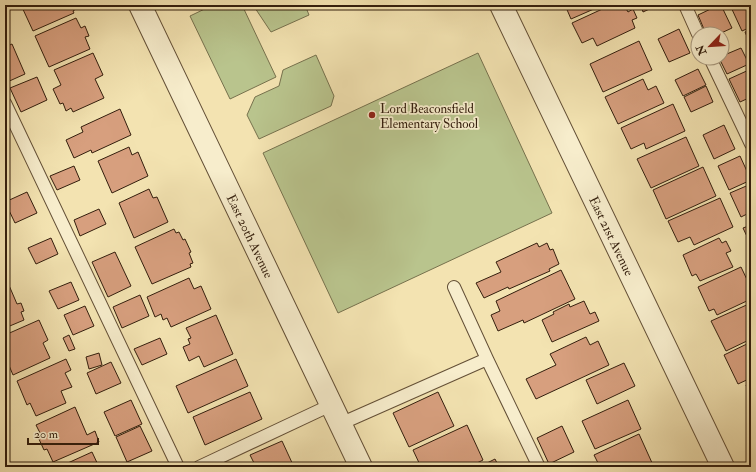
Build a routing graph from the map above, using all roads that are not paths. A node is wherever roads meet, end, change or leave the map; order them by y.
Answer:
1 (140, 5) edge
2 (501, 5) edge
3 (685, 5) edge
4 (694, 26) edge
5 (714, 66) edge
6 (5, 103) edge
7 (751, 144) edge
8 (454, 287) dead end
9 (487, 360) junction
10 (331, 405) junction
11 (340, 424) junction
12 (178, 467) edge
13 (199, 467) edge
14 (361, 467) edge
15 (539, 467) edge
16 (723, 467) edge

1 - 10 street, East 20th Avenue
2 - 16 street, East 21st Avenue
3 - 4 lane
5 - 7 lane
6 - 12 lane
8 - 9 lane
9 - 11 lane
9 - 15 lane
10 - 11 street, East 20th Avenue
10 - 13 lane
11 - 14 street, East 20th Avenue

